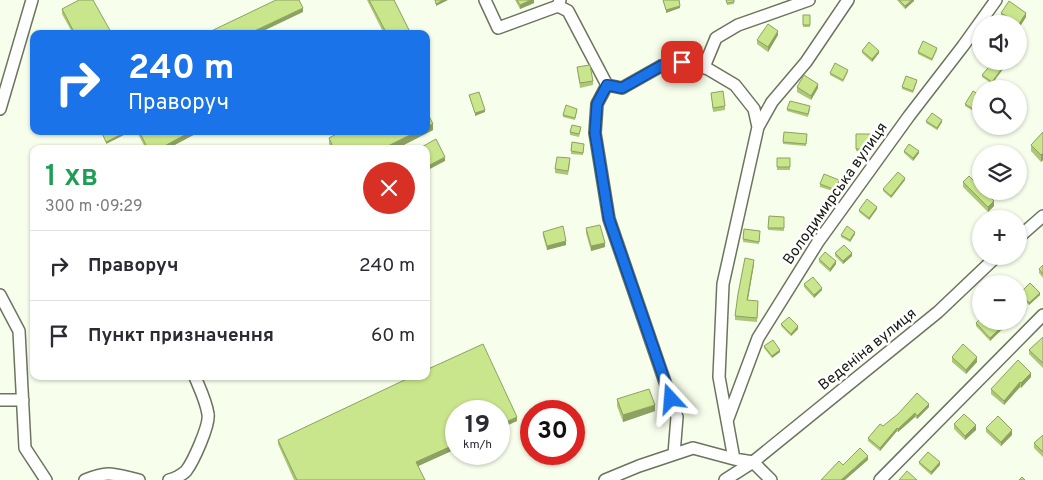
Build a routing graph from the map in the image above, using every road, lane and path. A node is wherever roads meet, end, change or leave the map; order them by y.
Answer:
1 (32, 0) edge
2 (485, 0) edge
3 (809, 0) edge
4 (848, 0) edge
5 (996, 0) edge
6 (559, 3) edge
7 (704, 68) junction
8 (607, 85) junction
9 (0, 110) edge
10 (758, 127) junction
11 (1043, 216) edge
12 (1027, 230) edge
13 (988, 265) edge
14 (0, 295) edge
15 (1043, 315) edge
16 (196, 380) edge
17 (0, 400) edge
18 (23, 400) junction
19 (727, 421) junction
20 (674, 454) junction
21 (734, 459) junction
22 (753, 462) junction
23 (46, 480) edge
24 (85, 480) edge
25 (138, 480) edge
26 (169, 480) edge
27 (605, 480) edge
28 (726, 480) edge
29 (771, 480) edge
30 (880, 480) edge

1 - 9 street
2 - 6 street
3 - 7 street
4 - 10 street
5 - 19 street, Володимирська вулиця
6 - 8 street
7 - 8 street
7 - 10 street
8 - 20 street
10 - 19 street
11 - 12 street
13 - 22 street, Веденіна вулиця
14 - 18 street
15 - 30 street
16 - 26 street
17 - 18 street
18 - 23 street
19 - 21 street
20 - 21 street
20 - 27 street
21 - 22 street
22 - 28 street, Веденіна вулиця
22 - 29 street
24 - 25 street

